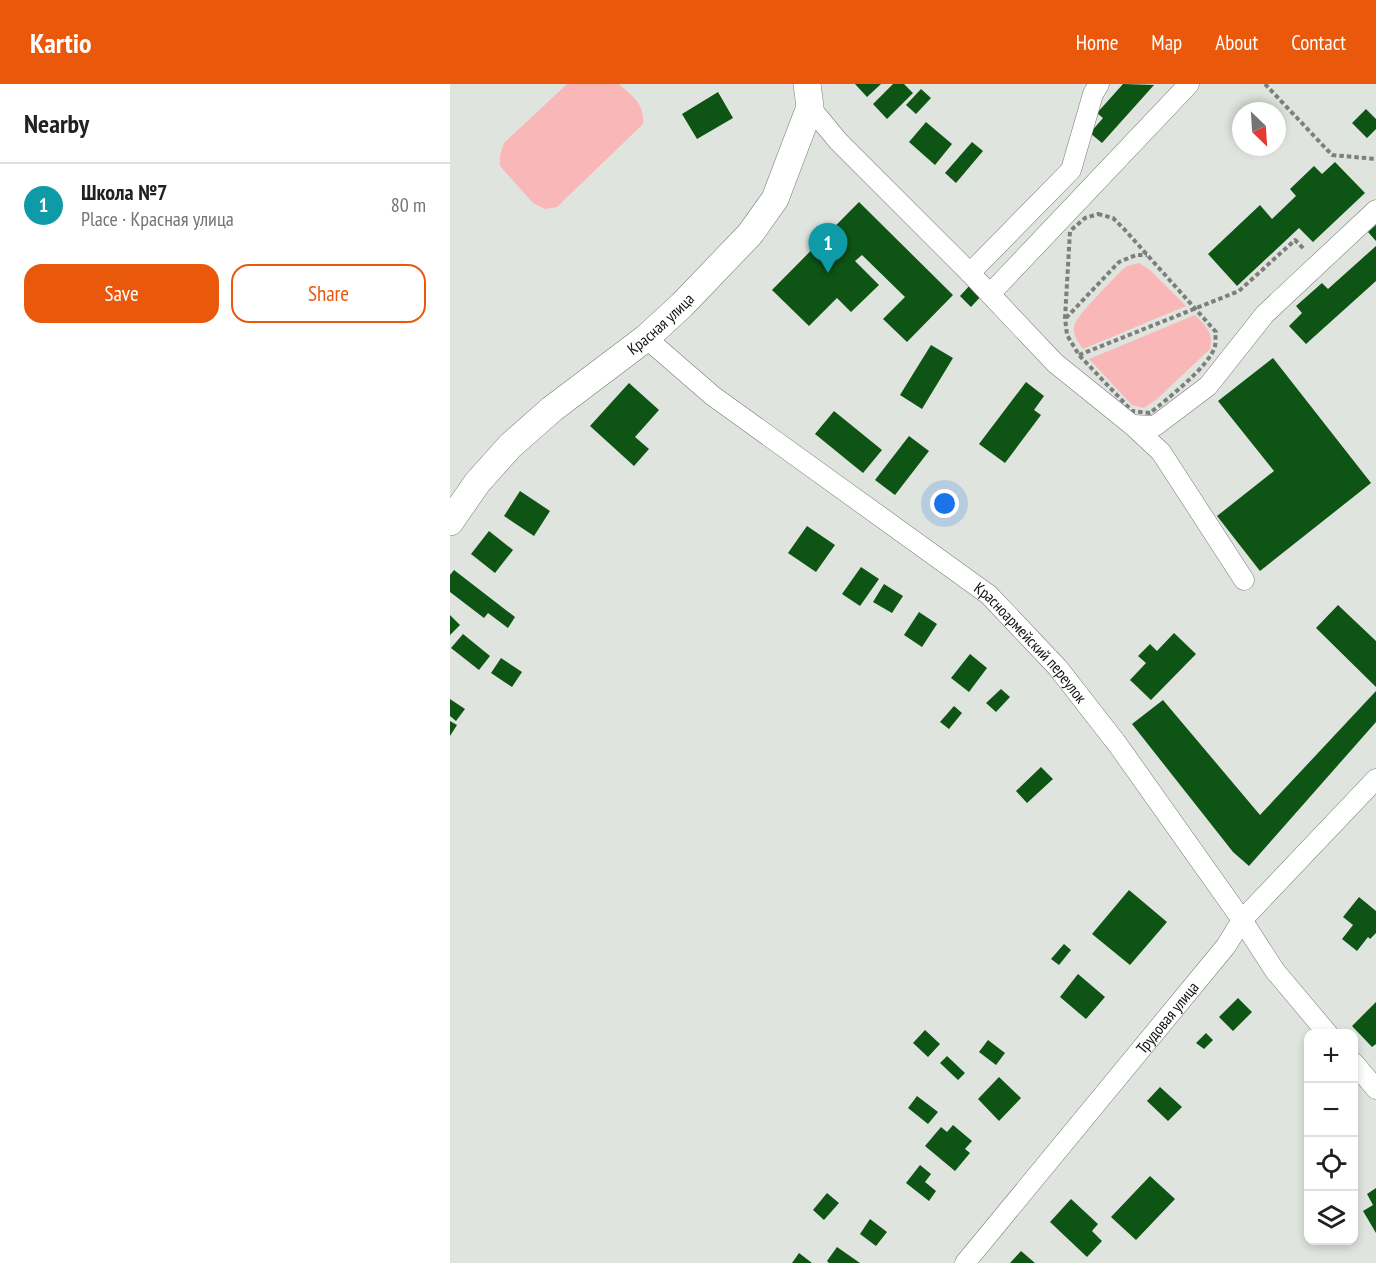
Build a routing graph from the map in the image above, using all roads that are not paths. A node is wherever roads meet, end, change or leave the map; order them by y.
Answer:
1 (1099, 84) edge
2 (1189, 84) edge
3 (809, 96) edge
4 (1376, 210) edge
5 (970, 273) junction
6 (990, 294) junction
7 (646, 338) junction
8 (1132, 425) junction
9 (450, 522) edge
10 (1244, 580) dead end
11 (1376, 779) edge
12 (1242, 920) junction
13 (1324, 1029) edge
14 (1358, 1069) edge
15 (1376, 1089) edge
16 (965, 1263) edge

1 - 5 street
2 - 6 street
3 - 5 street
3 - 7 main road, Красная улица
4 - 8 street
5 - 6 street
6 - 8 street
7 - 9 main road, Красная улица
7 - 12 street, Красноармейский переулок
8 - 10 street
11 - 12 street, Трудовая улица
12 - 13 street, Красноармейский переулок
12 - 16 street, Трудовая улица
14 - 15 street

